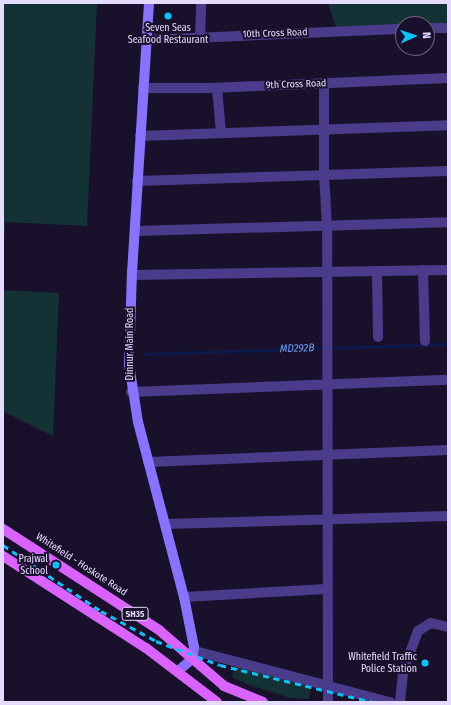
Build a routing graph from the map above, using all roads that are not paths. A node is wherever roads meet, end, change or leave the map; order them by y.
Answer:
1 (149, 3) edge
2 (202, 3) edge
3 (435, 28) edge
4 (448, 28) edge
5 (395, 29) edge
6 (200, 38) junction
7 (147, 40) junction
8 (448, 78) edge
9 (324, 84) junction
10 (143, 88) junction
11 (217, 88) junction
12 (448, 125) edge
13 (324, 129) junction
14 (221, 133) junction
15 (140, 136) junction
16 (448, 171) edge
17 (324, 175) junction
18 (138, 181) junction
19 (448, 222) edge
20 (327, 225) junction
21 (134, 231) junction
22 (423, 270) junction
23 (448, 270) edge
24 (377, 271) junction
25 (326, 272) junction
26 (132, 275) junction
27 (378, 337) dead end
28 (425, 341) dead end
29 (448, 380) edge
30 (326, 384) junction
31 (131, 392) junction
32 (448, 450) edge
33 (327, 454) junction
34 (148, 462) junction
35 (448, 516) edge
36 (327, 519) junction
37 (164, 524) junction
38 (3, 529) edge
39 (3, 556) edge
40 (327, 589) junction
41 (184, 597) junction
42 (448, 627) edge
43 (194, 655) junction
44 (178, 671) junction
45 (327, 687) junction
46 (217, 702) edge
47 (263, 702) edge
48 (328, 702) edge
49 (390, 702) edge
50 (400, 702) edge

1 - 7 street, Dinnur Main Road
2 - 6 street
3 - 4 street
5 - 6 street, 10th Cross Road
6 - 7 street, 10th Cross Road
7 - 10 street, Dinnur Main Road
8 - 9 street, 9th Cross Road
9 - 11 street, 9th Cross Road
9 - 13 street
10 - 11 street, 9th Cross Road
10 - 15 street, Dinnur Main Road
11 - 14 street
12 - 13 street
13 - 14 street
13 - 17 street
14 - 15 street
15 - 18 street, Dinnur Main Road
16 - 17 street
17 - 18 street
17 - 20 street
18 - 21 street, Dinnur Main Road
19 - 20 street
20 - 21 street
20 - 25 street
21 - 26 street, Dinnur Main Road
22 - 23 street
22 - 24 street
22 - 28 street
24 - 25 street
24 - 27 street
25 - 26 street
25 - 30 street
26 - 31 street, Dinnur Main Road
29 - 30 street
30 - 31 street
30 - 33 street
31 - 34 street, Dinnur Main Road
32 - 33 street
33 - 34 street
33 - 36 street
34 - 37 street, Dinnur Main Road
35 - 36 street
36 - 37 street
36 - 40 street
37 - 41 street, Dinnur Main Road
38 - 43 main road, Whitefield - Hoskote Road / SH35
39 - 44 main road, SH35
40 - 41 street
40 - 45 street
41 - 43 street, Dinnur Main Road
42 - 50 street
43 - 44 street
43 - 45 street
43 - 47 main road, Whitefield - Hoskote Road / SH35
44 - 46 main road, SH35
45 - 48 street
45 - 49 street

